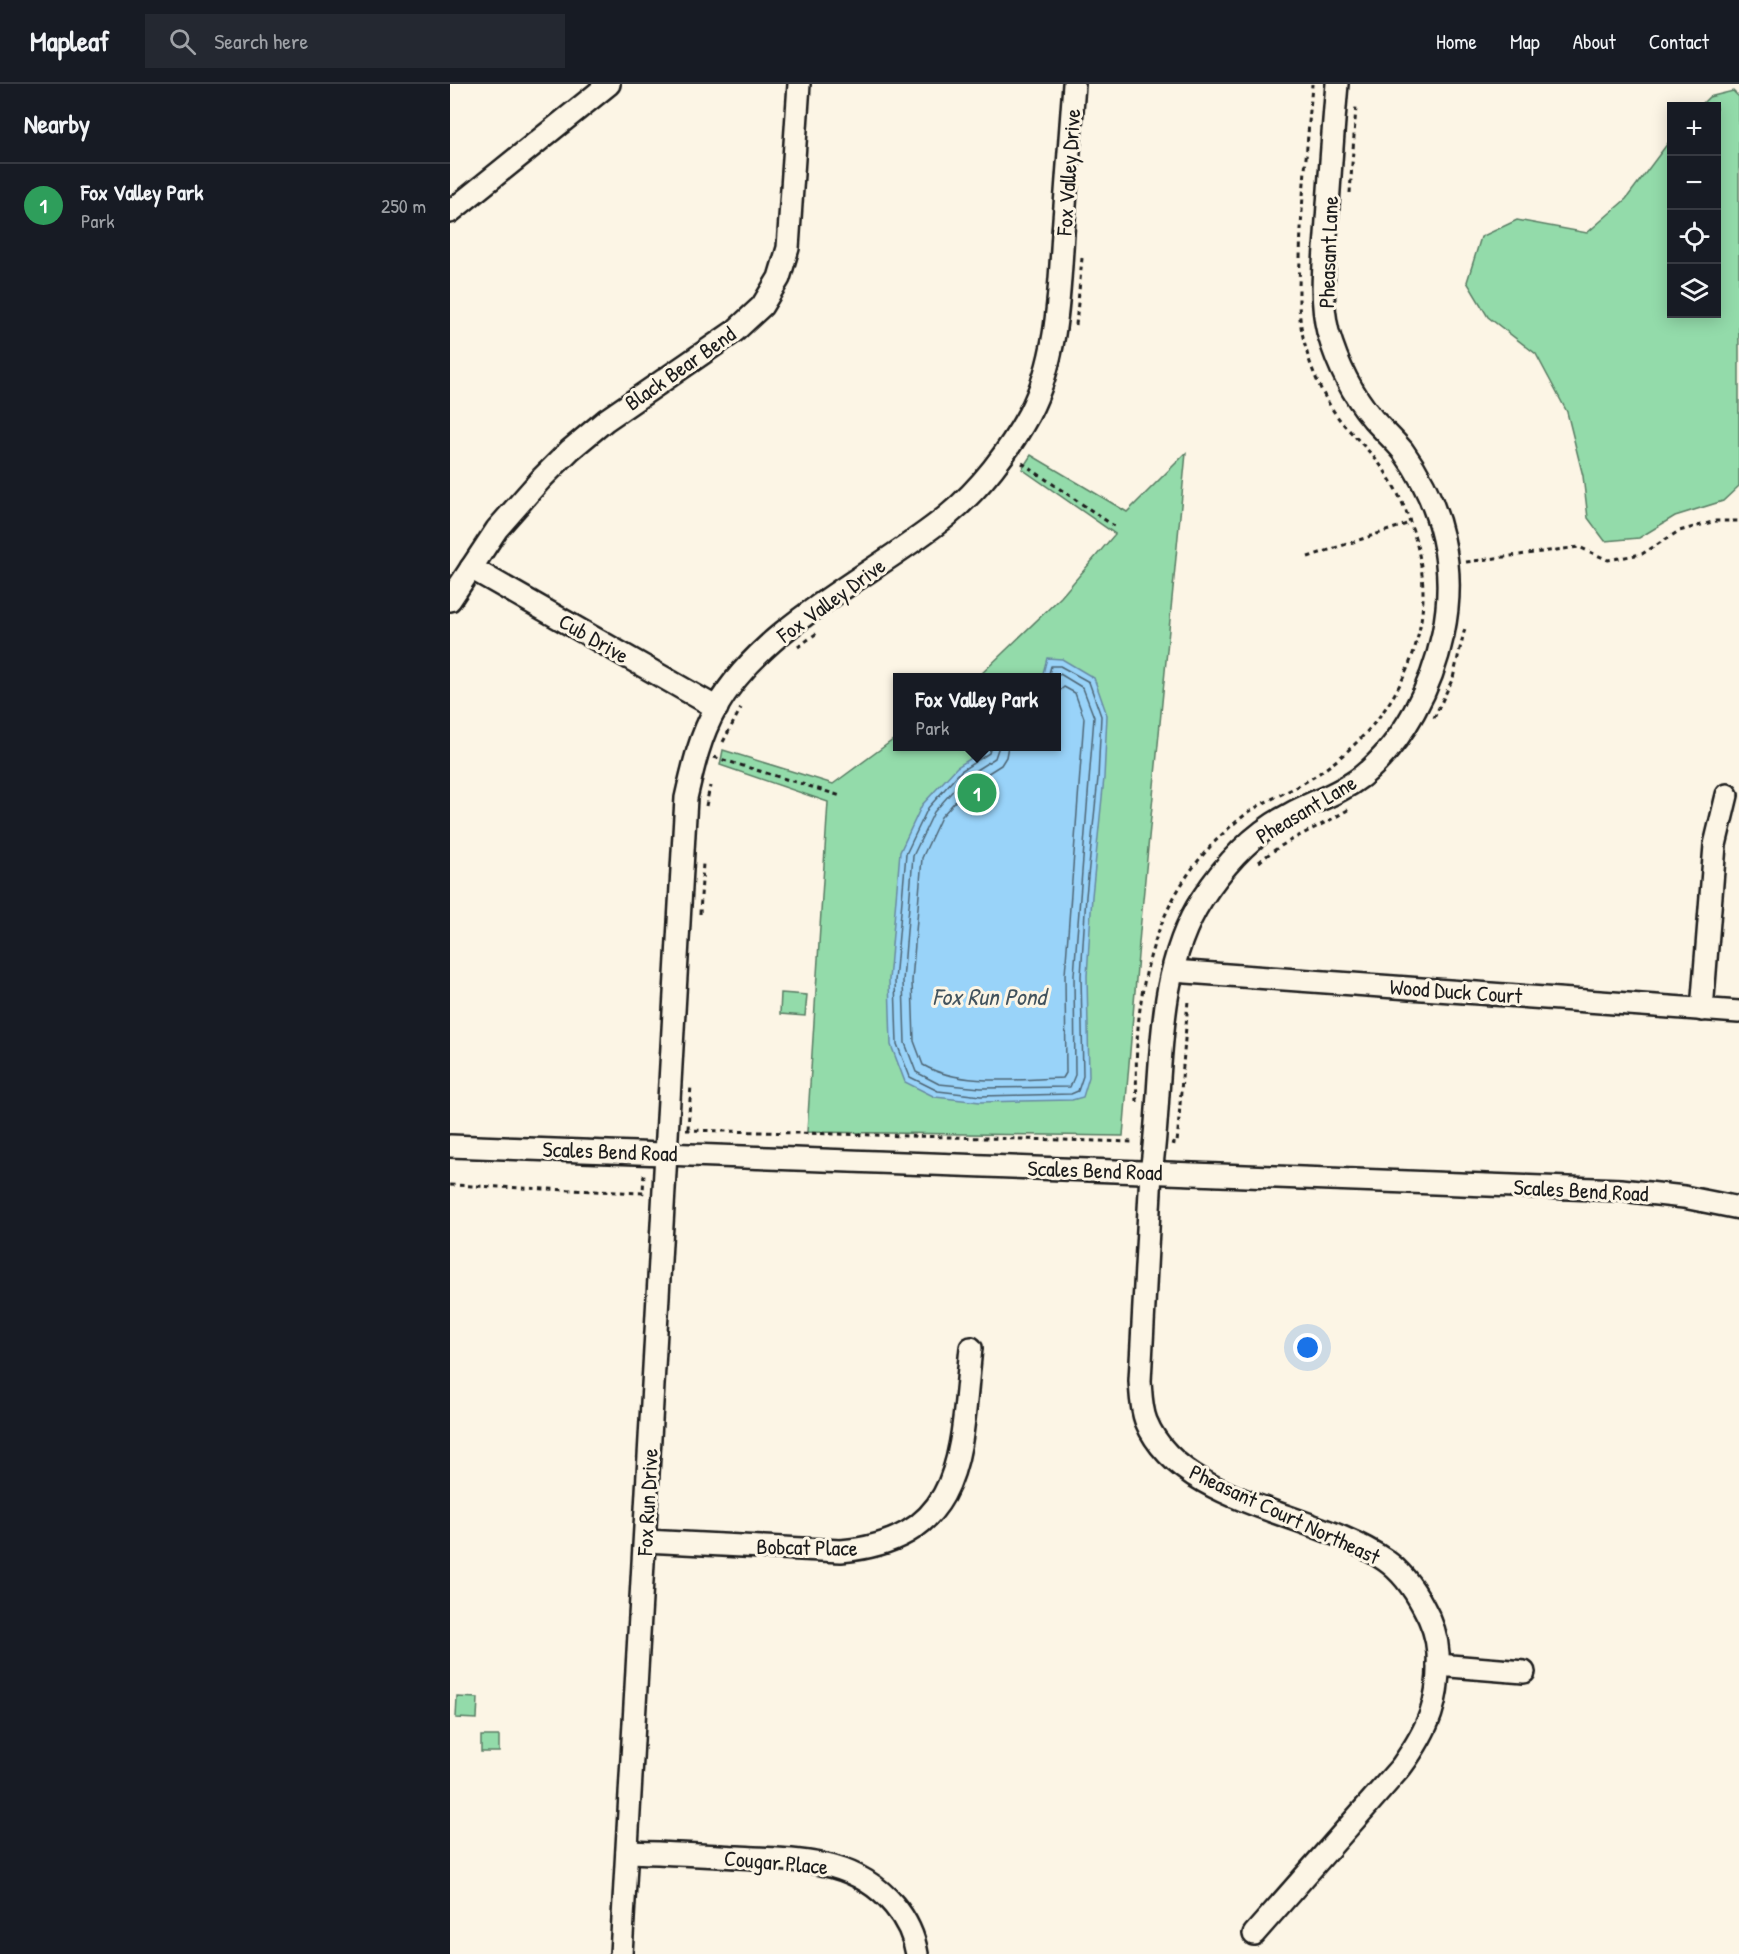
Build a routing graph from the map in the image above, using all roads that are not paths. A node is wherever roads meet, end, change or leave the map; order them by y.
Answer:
1 (609, 84) edge
2 (799, 84) edge
3 (1074, 84) edge
4 (1336, 84) edge
5 (450, 212) edge
6 (471, 568) junction
7 (450, 600) edge
8 (717, 708) junction
9 (1727, 795) dead end
10 (1183, 971) junction
11 (1702, 1010) junction
12 (1739, 1012) edge
13 (450, 1146) edge
14 (677, 1154) junction
15 (1151, 1172) junction
16 (1739, 1208) edge
17 (971, 1348) dead end
18 (645, 1542) junction
19 (1438, 1665) junction
20 (1524, 1672) dead end
21 (627, 1851) junction
22 (1254, 1934) dead end
23 (621, 1954) edge
24 (917, 1954) edge

1 - 5 street
2 - 6 street, Black Bear Bend
3 - 8 street, Fox Valley Drive
4 - 10 street, Pheasant Lane
6 - 7 street, Black Bear Bend
6 - 8 street, Cub Drive
8 - 14 street, Fox Valley Drive
9 - 11 street
10 - 11 street, Wood Duck Court
10 - 15 street, Pheasant Lane
11 - 12 street, Wood Duck Court
13 - 14 street, Scales Bend Road
14 - 15 street, Scales Bend Road
14 - 18 street, Fox Run Drive
15 - 16 street, Scales Bend Road
15 - 19 street, Pheasant Court Northeast
17 - 18 street, Bobcat Place
18 - 21 street, Fox Run Drive
19 - 20 street
19 - 22 street, Pheasant Court Northeast
21 - 23 street, Fox Run Drive
21 - 24 street, Cougar Place

